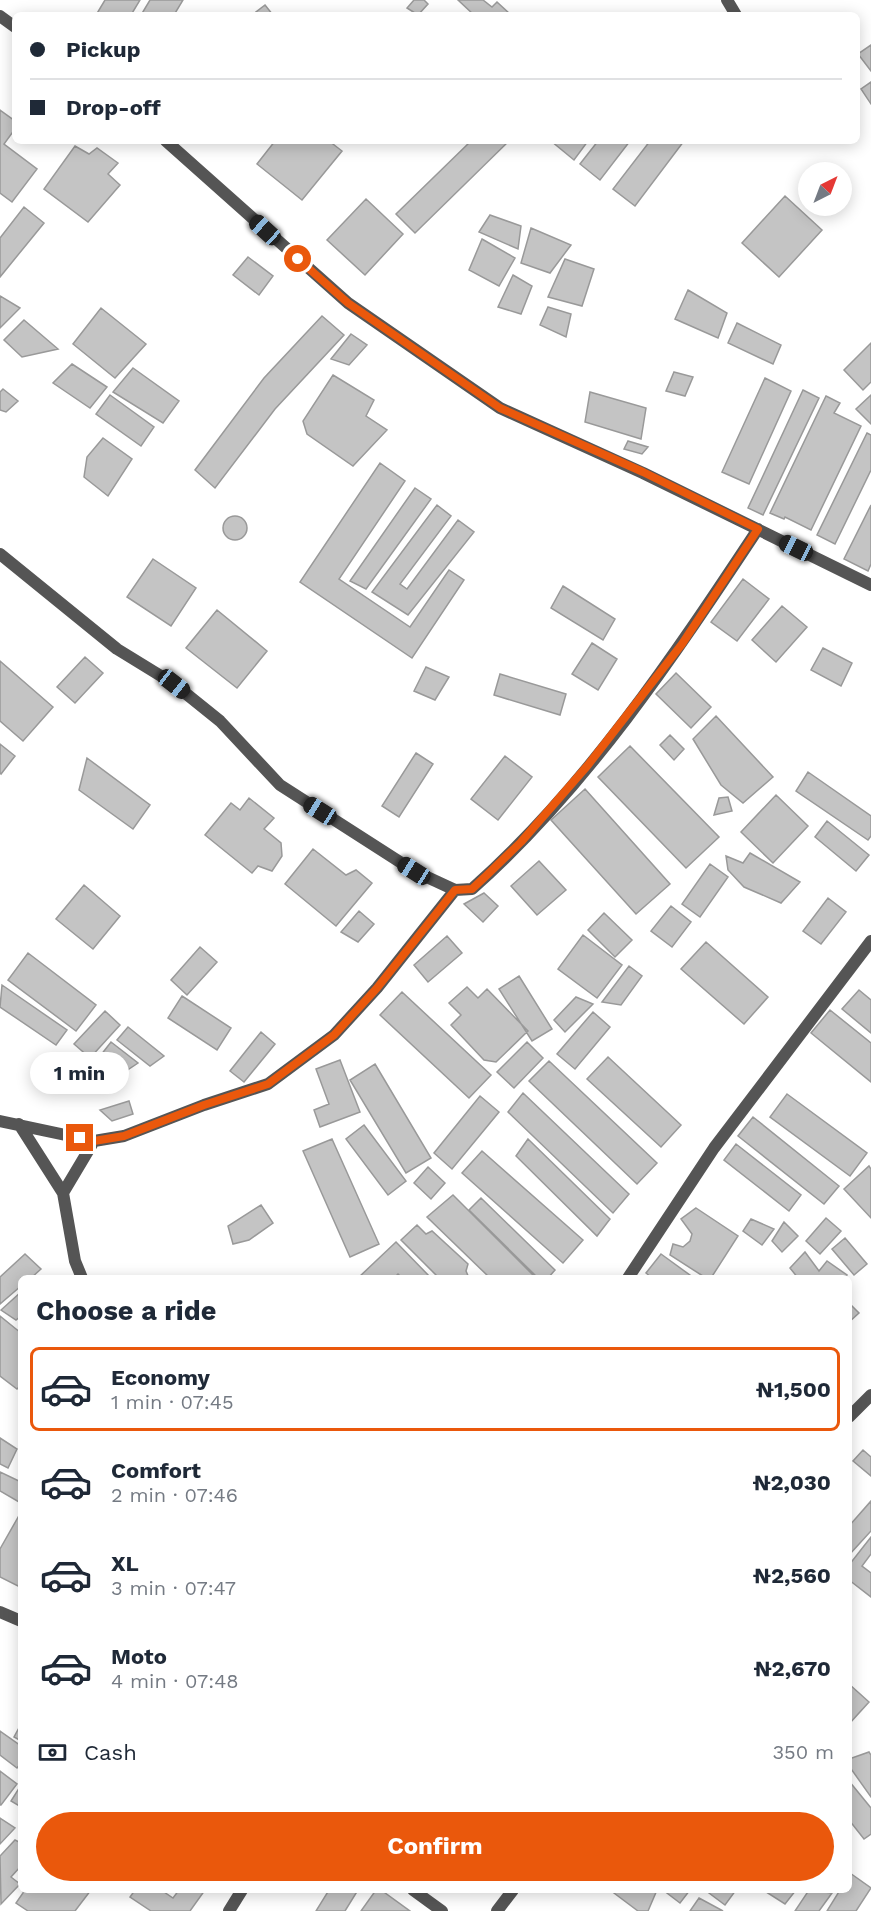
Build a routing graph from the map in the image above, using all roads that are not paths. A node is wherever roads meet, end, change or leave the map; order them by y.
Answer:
1 (169, 144) edge
2 (758, 529) junction
3 (0, 554) edge
4 (871, 585) edge
5 (455, 890) junction
6 (871, 940) edge
7 (0, 1121) edge
8 (19, 1124) junction
9 (94, 1141) junction
10 (63, 1193) junction
11 (81, 1275) edge
12 (630, 1275) edge
13 (871, 1395) edge
14 (852, 1414) edge
15 (0, 1612) edge
16 (18, 1620) edge
17 (240, 1893) edge
18 (417, 1893) edge
19 (511, 1893) edge
20 (229, 1911) edge
21 (442, 1911) edge
22 (497, 1911) edge

1 - 2 street
2 - 4 street
2 - 5 street
3 - 5 street
5 - 9 street
6 - 12 street
7 - 8 street
8 - 9 street
8 - 10 street
9 - 10 street
10 - 11 street
13 - 14 street
15 - 16 street
17 - 20 street
18 - 21 street
19 - 22 street

